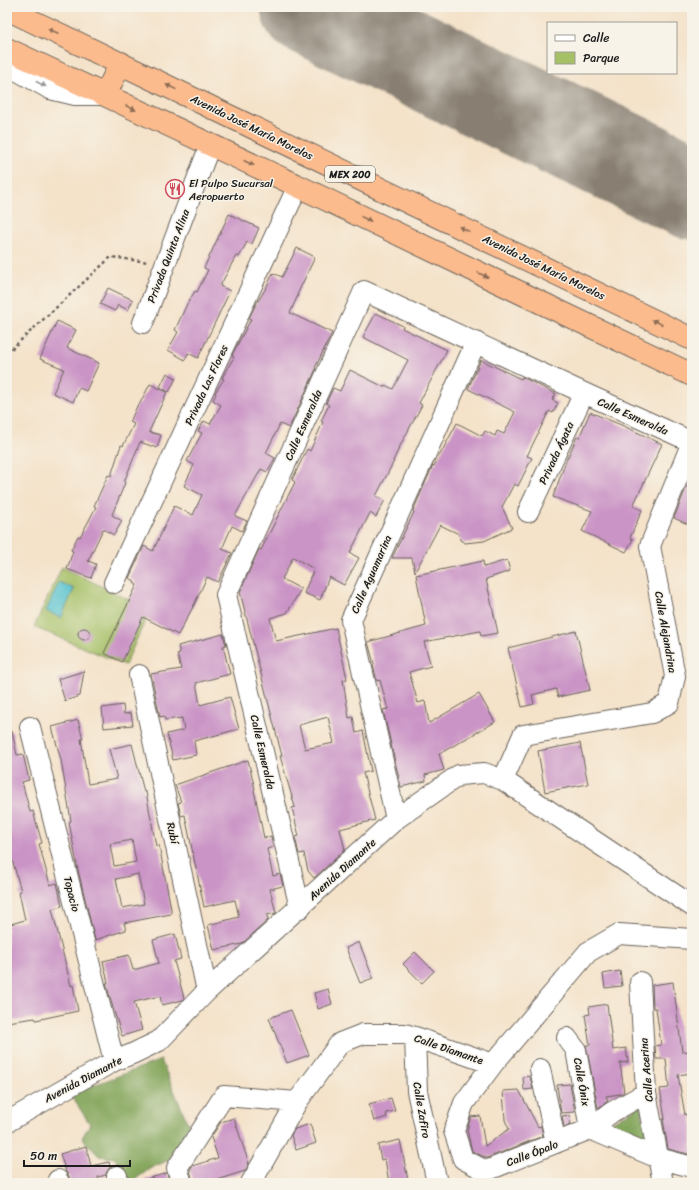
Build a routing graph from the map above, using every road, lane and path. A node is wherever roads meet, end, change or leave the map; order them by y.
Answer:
1 (7, 9) edge
2 (7, 49) edge
3 (121, 63) junction
4 (7, 66) edge
5 (105, 95) junction
6 (210, 145) junction
7 (298, 186) junction
8 (165, 265) junction
9 (143, 323) dead end
10 (692, 339) edge
11 (476, 342) junction
12 (7, 353) edge
13 (692, 375) edge
14 (584, 393) junction
15 (692, 442) edge
16 (528, 512) dead end
17 (114, 583) dead end
18 (139, 675) dead end
19 (30, 727) dead end
20 (503, 780) junction
21 (396, 819) junction
22 (692, 906) edge
23 (300, 908) junction
24 (692, 939) edge
25 (640, 982) dead end
26 (207, 991) junction
27 (415, 1037) junction
28 (567, 1038) dead end
29 (114, 1061) junction
30 (493, 1064) junction
31 (540, 1069) dead end
32 (646, 1093) junction
33 (297, 1102) junction
34 (7, 1122) edge
35 (590, 1129) junction
36 (556, 1143) junction
37 (658, 1158) junction
38 (692, 1167) edge
39 (182, 1183) edge
40 (251, 1183) edge
41 (437, 1183) edge
42 (663, 1183) edge

3 -> 1 highway, Avenida José María Morelos / MEX 200
2 - 5 highway, MEX 200
3 - 5 highway
10 -> 3 highway, Avenida José María Morelos / MEX 200
4 -> 5 street
5 -> 6 highway, MEX 200
6 -> 7 highway, MEX 200
6 - 8 street, Privada Quinta Alina
7 -> 13 highway, MEX 200
7 - 17 street, Privada Las Flores
8 - 9 street, Privada Quinta Alina
8 - 12 path
11 - 14 street, Calle Esmeralda
11 - 21 street, Calle Aguamarina
11 - 23 street, Calle Esmeralda
14 - 15 street, Calle Esmeralda
14 - 16 street, Privada Ágata
15 - 20 street, Calle Alejandrina
18 - 26 street, Rubí
19 - 29 street, Topacio
20 - 21 street, Avenida Diamante
20 - 22 street, Avenida Diamante
21 - 23 street, Avenida Diamante
23 - 26 street, Avenida Diamante
24 - 30 street, Calle Diamante
25 - 32 street, Calle Acerina
26 - 29 street, Avenida Diamante
27 - 30 street, Calle Diamante
27 - 33 street, Calle Diamante
27 - 41 street, Calle Zafiro
28 - 35 street, Calle Ónix
29 - 34 street, Avenida Diamante
30 - 36 street, Calle Ópalo
31 - 36 street
32 - 35 street, Calle Ópalo
32 - 37 street, Calle Acerina
33 - 39 street
33 - 40 street, Calle Diamante
35 - 36 street, Calle Ópalo
35 - 37 street
37 - 38 street
37 - 42 street, Calle Acerina

